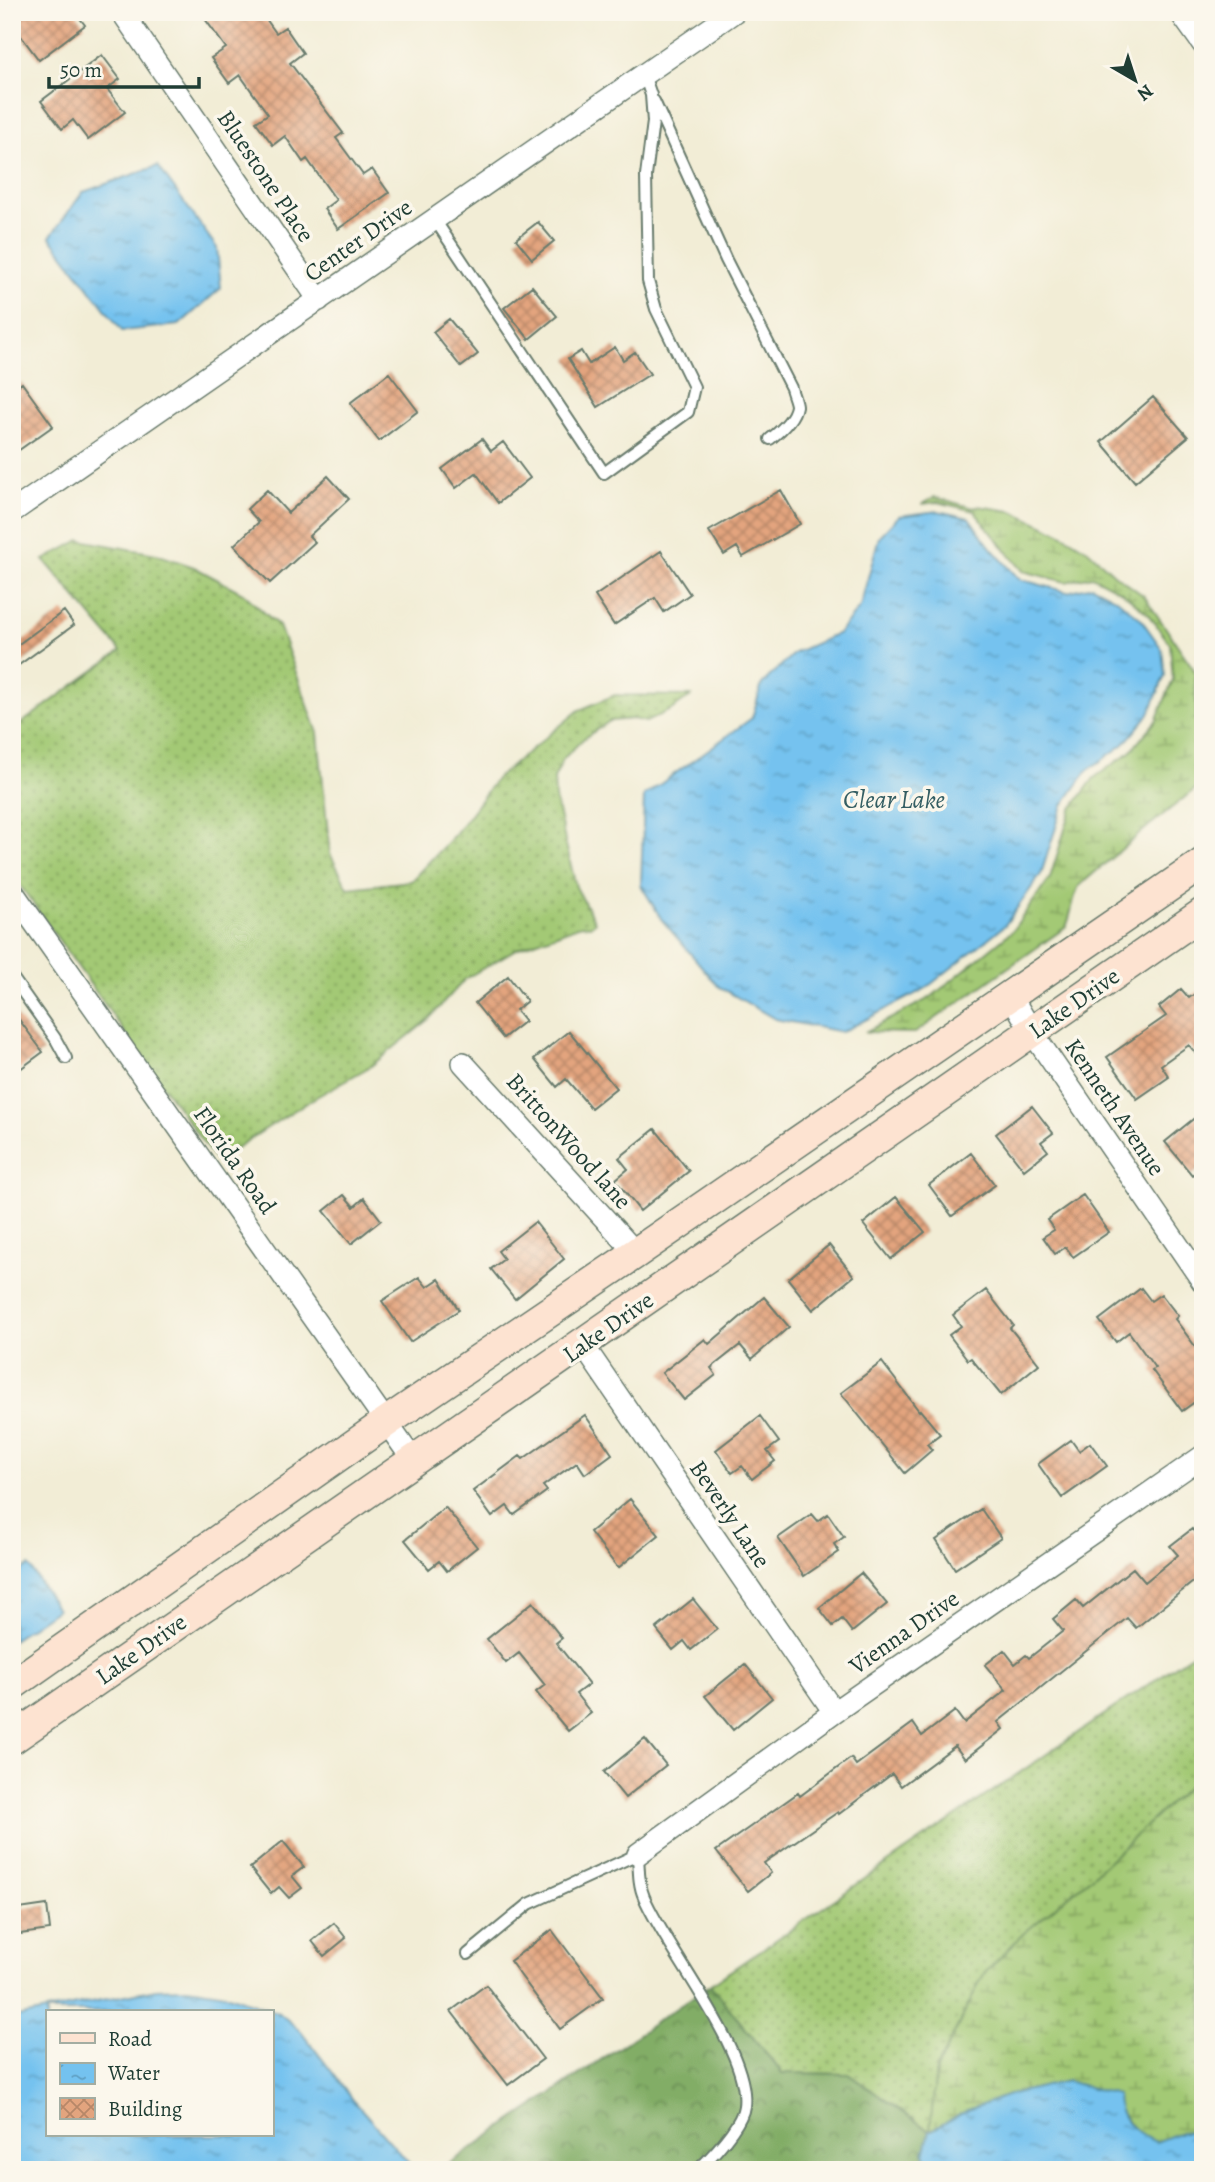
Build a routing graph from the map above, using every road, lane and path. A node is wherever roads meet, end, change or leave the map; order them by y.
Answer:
1 (122, 12) edge
2 (734, 12) edge
3 (1180, 12) edge
4 (1203, 44) edge
5 (648, 85) junction
6 (435, 220) junction
7 (319, 300) junction
8 (770, 439) dead end
9 (12, 512) edge
10 (1203, 863) edge
11 (12, 891) edge
12 (1203, 913) edge
13 (12, 977) edge
14 (1011, 996) junction
15 (1032, 1032) junction
16 (66, 1058) dead end
17 (463, 1063) dead end
18 (636, 1254) junction
19 (1203, 1282) edge
20 (583, 1345) junction
21 (388, 1421) junction
22 (1203, 1456) edge
23 (413, 1460) junction
24 (12, 1685) edge
25 (834, 1712) junction
26 (15, 1731) edge
27 (638, 1854) junction
28 (468, 1954) dead end
29 (698, 2170) edge

1 - 7 street, Bluestone Place
2 - 5 street, Center Drive
3 - 4 street
5 - 6 street, Center Drive
5 - 6 lane
5 - 8 lane
6 - 7 street, Center Drive
7 - 9 street, Center Drive
10 - 14 main road, Lake Drive
11 - 21 street, Florida Road
12 - 15 main road, Lake Drive
13 - 16 lane
14 - 15 street, Kenneth Avenue
14 - 18 main road, Lake Drive
15 - 19 street, Kenneth Avenue
15 - 20 main road, Lake Drive
17 - 18 street, BrittonWood lane
18 - 21 main road, Lake Drive
20 - 23 main road, Lake Drive
20 - 25 street, Beverly Lane
21 - 23 street, Florida Road
21 - 24 main road, Lake Drive
22 - 25 street, Vienna Drive
23 - 26 main road, Lake Drive
25 - 27 street, Vienna Drive
27 - 28 lane
27 - 29 lane

